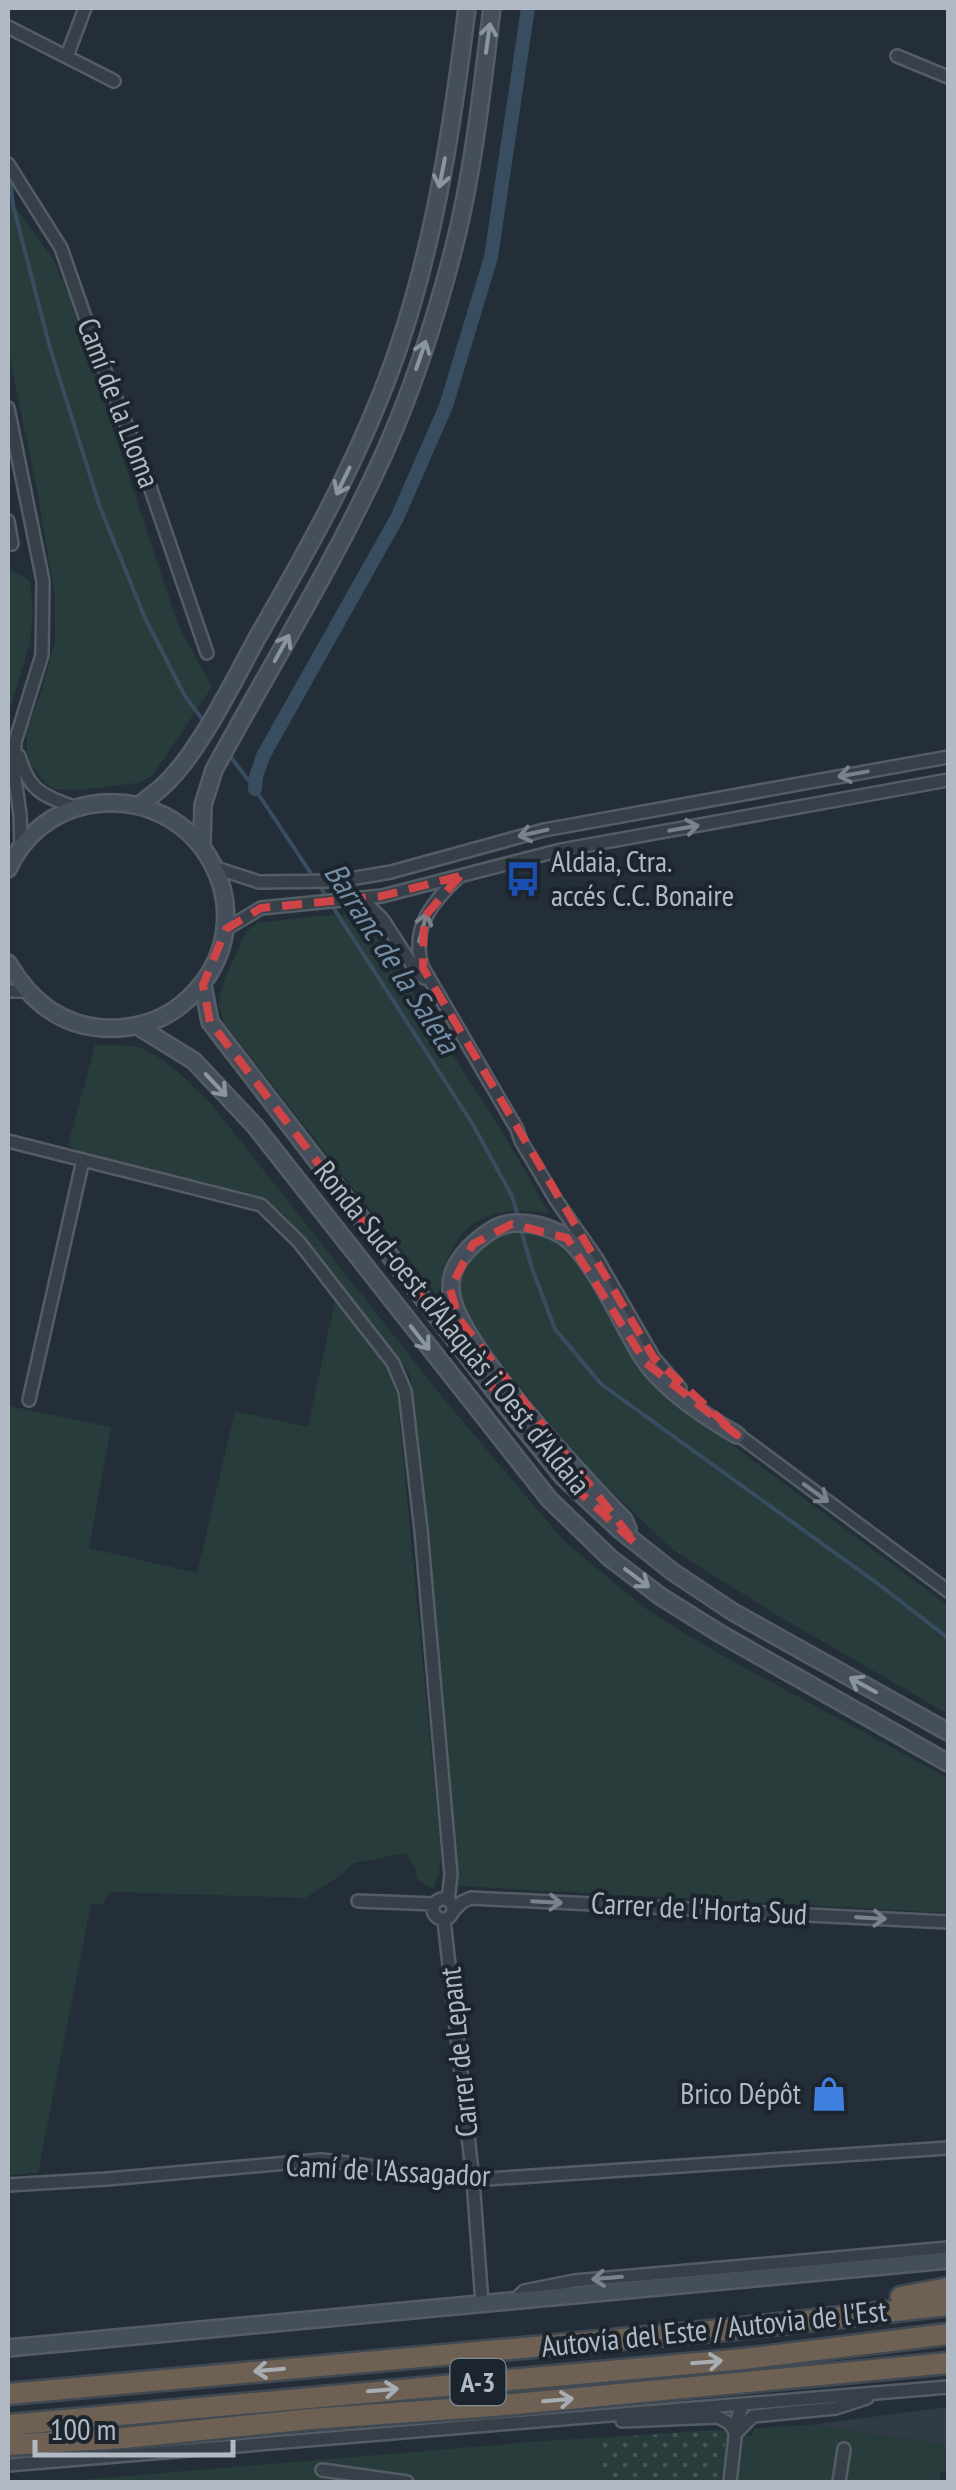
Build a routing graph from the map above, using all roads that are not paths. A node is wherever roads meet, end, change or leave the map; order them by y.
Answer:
1 (86, 8) edge
2 (467, 8) edge
3 (492, 8) edge
4 (8, 27) edge
5 (66, 56) junction
6 (897, 56) dead end
7 (948, 77) edge
8 (114, 81) dead end
9 (8, 164) edge
10 (8, 408) edge
11 (8, 521) edge
12 (10, 543) edge
13 (206, 653) dead end
14 (15, 742) junction
15 (948, 757) edge
16 (948, 780) edge
17 (140, 805) junction
18 (74, 808) junction
19 (202, 845) junction
20 (12, 856) edge
21 (216, 868) junction
22 (460, 876) junction
23 (355, 899) junction
24 (226, 929) junction
25 (8, 964) edge
26 (203, 985) junction
27 (434, 988) junction
28 (8, 990) edge
29 (25, 991) junction
30 (139, 1027) junction
31 (8, 1141) edge
32 (84, 1160) junction
33 (29, 1400) dead end
34 (737, 1435) junction
35 (636, 1544) junction
36 (948, 1591) edge
37 (948, 1732) edge
38 (948, 1763) edge
39 (358, 1901) dead end
40 (434, 1904) junction
41 (449, 1906) junction
42 (948, 1922) edge
43 (948, 2148) edge
44 (473, 2180) junction
45 (8, 2185) edge
46 (948, 2248) edge
47 (948, 2260) edge
48 (948, 2288) edge
49 (515, 2300) junction
50 (482, 2304) junction
51 (948, 2305) edge
52 (948, 2334) edge
53 (630, 2338) junction
54 (8, 2348) edge
55 (948, 2363) edge
56 (948, 2387) edge
57 (8, 2394) edge
58 (876, 2394) junction
59 (743, 2405) junction
60 (574, 2419) junction
61 (8, 2425) edge
62 (736, 2433) junction
63 (8, 2444) edge
64 (844, 2449) dead end
65 (8, 2465) edge
66 (322, 2470) dead end
67 (407, 2482) edge
68 (730, 2482) edge
69 (840, 2482) edge

1 - 5 street
2 -> 17 main road
19 -> 3 main road
4 - 5 street
5 - 8 street
6 - 7 street
9 - 13 street, Camí de la Lloma
10 - 14 street
11 - 12 street
14 - 18 street
14 - 20 street
15 -> 21 street
22 -> 16 street
17 - 18 main road
17 - 19 main road
18 - 20 main road
19 - 21 main road
21 - 24 main road
22 - 23 street
27 -> 22 street
23 - 24 street
23 - 27 street
24 - 26 main road
25 - 29 main road
26 - 30 main road
26 - 35 main road, Ronda Sud-oest d'Alaquàs i Oest d'Aldaia
27 - 34 street
28 - 29 street
29 - 30 main road
30 -> 38 main road, Ronda Sud-oest d'Alaquàs i Oest d'Aldaia
31 - 32 street, Carrer de Lepant
32 - 33 street
32 - 41 street, Carrer de Lepant
34 - 35 main road
34 -> 36 street
37 -> 35 main road, Ronda Sud-oest d'Alaquàs i Oest d'Aldaia
39 - 40 street
40 - 41 street
40 - 41 street
41 -> 42 street, Carrer de l'Horta Sud
41 - 44 street, Carrer de Lepant
43 - 44 street, Camí de l'Assagador
44 - 45 street, Camí de l'Assagador
44 - 50 street, Carrer de Lepant
46 -> 49 street
47 - 49 main road
48 - 53 highway
49 - 50 main road
50 - 54 main road
51 - 53 highway, Autovía del Este / Autovia de l'Est / A-3
61 -> 52 highway, Autovía del Este / Autovia de l'Est / A-3
53 -> 57 highway, Autovía del Este / Autovia de l'Est / A-3
63 -> 55 highway
56 - 58 street
58 - 59 street
58 - 62 street
59 - 60 street
59 - 62 street
60 - 62 street
60 - 65 street
62 - 68 street
64 - 69 street
66 - 67 street

